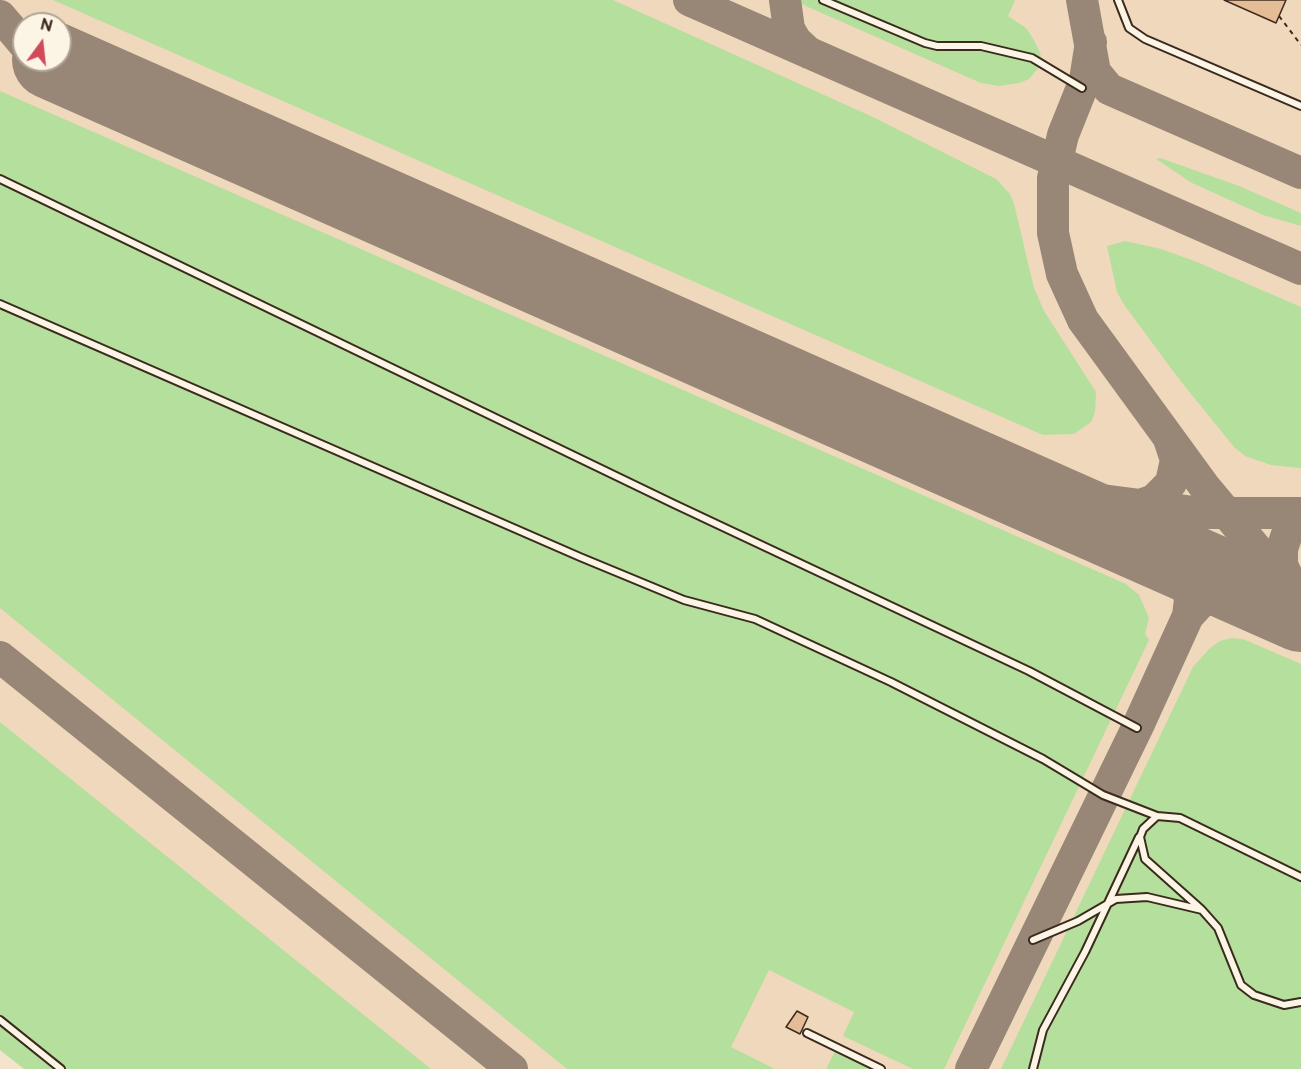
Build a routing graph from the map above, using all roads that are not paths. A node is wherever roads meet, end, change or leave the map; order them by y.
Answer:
1 (823, 0) edge
2 (1118, 0) edge
3 (1082, 88) dead end
4 (1301, 106) edge
5 (0, 179) edge
6 (0, 304) edge
7 (1137, 728) dead end
8 (1157, 816) junction
9 (1140, 837) junction
10 (1248, 851) junction
11 (1301, 872) edge
12 (1301, 877) edge
13 (1108, 903) junction
14 (1202, 910) junction
15 (1033, 940) dead end
16 (1301, 1002) edge
17 (0, 1020) edge
18 (807, 1033) dead end
19 (61, 1069) edge
20 (881, 1069) edge
21 (1033, 1069) edge

1 - 3 lane
2 - 4 lane
5 - 7 lane
6 - 8 lane
8 - 9 lane
8 - 10 lane
9 - 13 lane
9 - 14 lane
10 - 11 lane
10 - 12 lane
13 - 14 lane
13 - 15 lane
13 - 21 lane
14 - 16 lane
17 - 19 lane
18 - 20 lane

